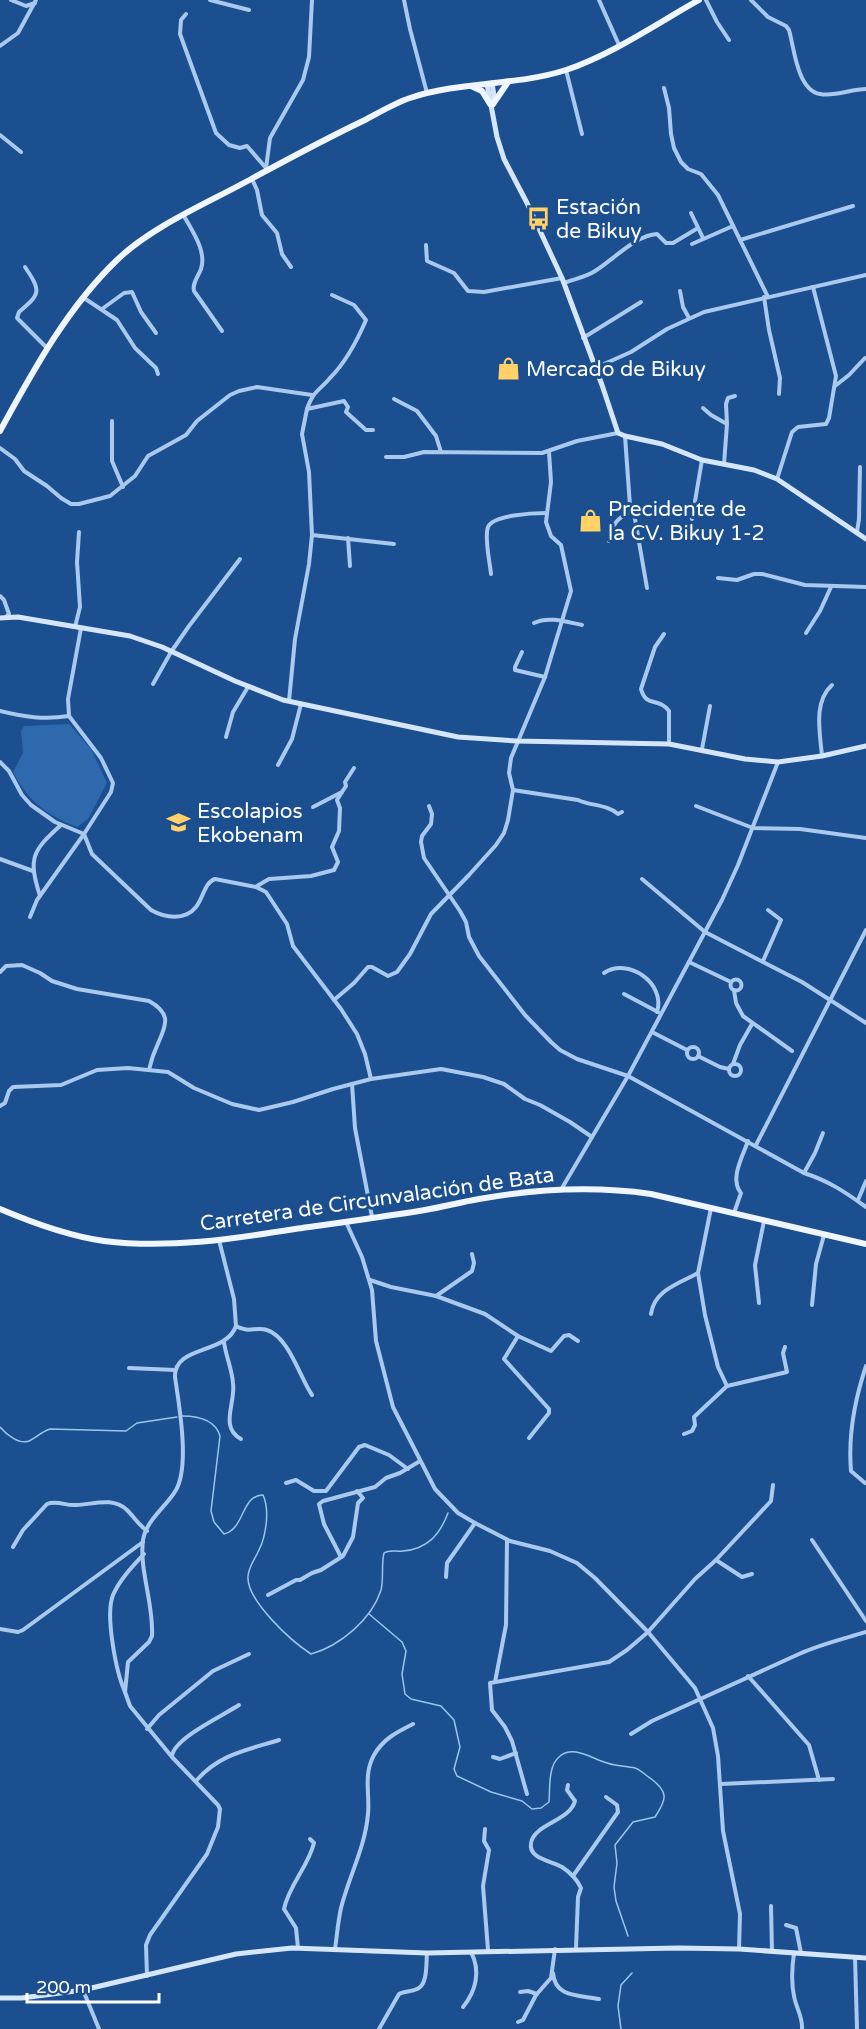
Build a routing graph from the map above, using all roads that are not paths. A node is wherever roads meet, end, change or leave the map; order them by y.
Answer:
1 (11, 0) edge
2 (210, 0) edge
3 (312, 0) edge
4 (404, 0) edge
5 (599, 0) edge
6 (699, 0) edge
7 (706, 0) edge
8 (751, 0) edge
9 (35, 1) edge
10 (249, 10) dead end
11 (186, 14) dead end
12 (729, 40) dead end
13 (619, 45) junction
14 (0, 46) edge
15 (566, 69) junction
16 (508, 82) junction
17 (489, 84) junction
18 (471, 86) junction
19 (664, 88) dead end
20 (866, 88) edge
21 (427, 93) junction
22 (492, 105) junction
23 (582, 134) dead end
24 (0, 135) edge
25 (21, 152) dead end
26 (266, 170) junction
27 (252, 179) junction
28 (852, 206) dead end
29 (691, 213) dead end
30 (184, 216) junction
31 (733, 226) junction
32 (698, 228) junction
33 (704, 238) junction
34 (741, 240) junction
35 (692, 244) dead end
36 (426, 245) dead end
37 (25, 267) dead end
38 (291, 267) dead end
39 (866, 275) edge
40 (563, 280) junction
41 (813, 287) junction
42 (680, 291) dead end
43 (332, 295) dead end
44 (766, 297) junction
45 (84, 298) junction
46 (641, 302) dead end
47 (102, 309) junction
48 (689, 318) junction
49 (222, 331) dead end
50 (156, 333) dead end
51 (584, 338) junction
52 (47, 348) junction
53 (865, 358) edge
54 (596, 368) junction
55 (158, 374) dead end
56 (836, 376) junction
57 (843, 380) junction
58 (834, 386) junction
59 (779, 394) dead end
60 (312, 395) junction
61 (735, 396) dead end
62 (394, 399) dead end
63 (703, 408) dead end
64 (307, 409) junction
65 (112, 421) dead end
66 (727, 424) junction
67 (373, 430) dead end
68 (0, 431) edge
69 (618, 433) junction
70 (625, 436) junction
71 (0, 448) edge
72 (441, 452) junction
73 (549, 452) junction
74 (386, 457) dead end
75 (702, 460) junction
76 (724, 464) junction
77 (860, 467) dead end
78 (777, 479) junction
79 (123, 487) junction
80 (633, 511) junction
81 (546, 513) junction
82 (692, 519) dead end
83 (79, 532) dead end
84 (857, 533) junction
85 (312, 535) junction
86 (348, 538) junction
87 (866, 539) edge
88 (609, 541) dead end
89 (394, 544) dead end
90 (240, 559) dead end
91 (350, 566) dead end
92 (491, 574) dead end
93 (718, 578) dead end
94 (831, 587) junction
95 (866, 587) edge
96 (647, 588) dead end
97 (0, 596) edge
98 (3, 618) edge
99 (562, 621) junction
100 (534, 623) dead end
101 (582, 625) dead end
102 (78, 628) junction
103 (806, 633) dead end
104 (664, 634) dead end
105 (171, 652) junction
106 (522, 652) dead end
107 (545, 677) junction
108 (153, 684) dead end
109 (832, 685) dead end
110 (248, 687) junction
111 (289, 701) junction
112 (301, 704) junction
113 (710, 706) dead end
114 (0, 711) edge
115 (69, 716) junction
116 (226, 737) dead end
117 (517, 741) junction
118 (669, 744) junction
119 (866, 746) edge
120 (702, 749) junction
121 (822, 756) junction
122 (0, 762) edge
123 (778, 762) junction
124 (278, 765) dead end
125 (354, 768) dead end
126 (513, 790) junction
127 (342, 792) junction
128 (429, 806) dead end
129 (696, 806) dead end
130 (313, 807) dead end
131 (622, 812) dead end
132 (61, 825) junction
133 (753, 828) junction
134 (84, 834) junction
135 (866, 838) edge
136 (0, 859) edge
137 (33, 871) junction
138 (642, 879) dead end
139 (256, 887) junction
140 (449, 894) junction
141 (40, 897) junction
142 (768, 910) dead end
143 (30, 917) dead end
144 (866, 930) edge
145 (705, 932) junction
146 (862, 943) edge
147 (763, 961) junction
148 (689, 962) junction
149 (0, 972) edge
150 (604, 973) dead end
151 (731, 982) junction
152 (734, 990) junction
153 (624, 994) dead end
154 (334, 1000) junction
155 (831, 1000) junction
156 (659, 1013) junction
157 (866, 1023) edge
158 (752, 1024) junction
159 (652, 1032) junction
160 (687, 1050) junction
161 (792, 1051) dead end
162 (698, 1056) junction
163 (734, 1064) junction
164 (729, 1069) junction
165 (149, 1070) junction
166 (628, 1076) junction
167 (371, 1079) junction
168 (352, 1084) junction
169 (0, 1106) edge
170 (823, 1133) dead end
171 (592, 1137) junction
172 (748, 1141) junction
173 (756, 1145) junction
174 (804, 1173) junction
175 (866, 1181) edge
176 (562, 1188) junction
177 (858, 1200) junction
178 (866, 1207) edge
179 (711, 1208) junction
180 (0, 1209) edge
181 (734, 1213) junction
182 (372, 1217) junction
183 (764, 1220) junction
184 (346, 1222) junction
185 (824, 1234) junction
186 (219, 1240) junction
187 (866, 1244) edge
188 (472, 1254) dead end
189 (698, 1273) junction
190 (369, 1279) junction
191 (436, 1296) junction
192 (759, 1304) dead end
193 (812, 1305) dead end
194 (651, 1314) dead end
195 (236, 1326) junction
196 (518, 1336) junction
197 (578, 1341) dead end
198 (224, 1342) junction
199 (785, 1347) dead end
200 (866, 1366) edge
201 (129, 1368) dead end
202 (175, 1370) junction
203 (727, 1386) junction
204 (312, 1395) dead end
205 (684, 1434) dead end
206 (529, 1438) dead end
207 (241, 1439) dead end
208 (420, 1461) junction
209 (408, 1469) junction
210 (285, 1483) dead end
211 (865, 1483) edge
212 (773, 1485) dead end
213 (356, 1491) junction
214 (475, 1523) junction
215 (147, 1531) junction
216 (507, 1539) junction
217 (812, 1540) dead end
218 (143, 1541) junction
219 (13, 1547) dead end
220 (144, 1554) junction
221 (341, 1557) junction
222 (716, 1560) junction
223 (752, 1574) dead end
224 (446, 1577) dead end
225 (268, 1595) dead end
226 (866, 1621) edge
227 (0, 1629) edge
228 (648, 1632) junction
229 (866, 1632) edge
230 (249, 1654) dead end
231 (748, 1676) junction
232 (495, 1682) junction
233 (125, 1692) junction
234 (700, 1698) junction
235 (239, 1705) dead end
236 (413, 1724) dead end
237 (147, 1729) junction
238 (631, 1734) dead end
239 (279, 1740) dead end
240 (516, 1753) junction
241 (172, 1757) junction
242 (493, 1757) dead end
243 (832, 1779) dead end
244 (819, 1780) junction
245 (196, 1781) junction
246 (721, 1784) junction
247 (568, 1785) dead end
248 (526, 1794) dead end
249 (606, 1797) dead end
250 (485, 1829) dead end
251 (310, 1839) dead end
252 (573, 1876) junction
253 (771, 1906) dead end
254 (786, 1925) dead end
255 (298, 1948) junction
256 (576, 1948) junction
257 (335, 1949) junction
258 (555, 1949) junction
259 (739, 1949) junction
260 (488, 1950) junction
261 (772, 1951) junction
262 (471, 1952) junction
263 (427, 1953) junction
264 (794, 1953) junction
265 (801, 1953) junction
266 (855, 1957) junction
267 (866, 1958) edge
268 (553, 1970) junction
269 (147, 1976) junction
270 (83, 1990) junction
271 (520, 1992) dead end
272 (537, 1994) junction
273 (0, 1998) edge
274 (599, 1999) dead end
275 (463, 2007) dead end
276 (518, 2022) dead end
277 (99, 2029) edge
278 (379, 2029) edge
279 (802, 2029) edge
280 (857, 2029) edge

1 - 9 street
2 - 10 street
3 - 26 street
4 - 21 street
5 - 13 street
6 - 13 main road
7 - 12 street
8 - 20 street
9 - 14 street
11 - 26 street
13 - 15 main road
15 - 16 main road
15 - 23 street
16 - 17 main road
16 - 22 main road
17 - 18 main road
17 - 22 street
18 - 21 main road
18 - 22 main road
19 - 31 street
21 - 26 main road
22 - 40 street
24 - 25 street
26 - 27 main road
27 - 30 main road
27 - 38 street
28 - 34 street
29 - 32 street
30 - 45 main road
30 - 49 street
31 - 33 street
31 - 34 street
32 - 33 street
32 - 40 street
33 - 35 street
34 - 44 street
36 - 40 street
37 - 52 street
39 - 41 street
40 - 51 street
41 - 44 street
41 - 56 street
42 - 48 street
43 - 60 street
44 - 48 street
44 - 59 street
45 - 47 street
45 - 52 main road
46 - 51 street
47 - 50 street
47 - 55 street
48 - 54 street
51 - 54 street
52 - 68 main road
53 - 57 street
54 - 69 street
56 - 57 street
56 - 58 street
57 - 58 street
58 - 78 street
60 - 64 street
60 - 79 street
61 - 66 street
62 - 72 street
63 - 66 street
64 - 67 street
64 - 85 street
65 - 79 street
66 - 76 street
69 - 70 street
69 - 73 street
70 - 75 street
70 - 80 street
71 - 79 street
72 - 73 street
72 - 74 street
73 - 81 street
75 - 76 street
75 - 82 street
76 - 78 street
77 - 84 street
78 - 84 street
80 - 88 street
80 - 96 street
81 - 92 street
81 - 99 street
83 - 102 street
84 - 87 street
85 - 86 street
85 - 111 street
86 - 89 street
86 - 91 street
90 - 105 street
93 - 94 street
94 - 95 street
94 - 103 street
97 - 98 street
98 - 102 street
99 - 100 street
99 - 101 street
99 - 107 street
102 - 105 street
102 - 115 street
104 - 118 street
105 - 108 street
105 - 110 street
106 - 107 street
107 - 117 street
109 - 121 street
110 - 111 street
110 - 116 street
111 - 112 street
112 - 117 street
112 - 124 street
113 - 120 street
114 - 115 street
115 - 134 street
117 - 118 street
117 - 126 street
118 - 120 street
119 - 121 street
120 - 123 street
121 - 123 street
122 - 132 street
123 - 133 street
125 - 127 street
126 - 131 street
126 - 140 street
127 - 130 street
127 - 139 street
128 - 140 street
129 - 133 street
132 - 134 street
132 - 137 street
133 - 135 street
133 - 145 street
134 - 139 street
134 - 141 street
136 - 137 street
137 - 141 street
138 - 145 street
139 - 154 street
140 - 154 street
140 - 166 street
141 - 143 street
142 - 147 street
144 - 146 street
145 - 147 street
145 - 148 street
146 - 155 street
147 - 155 street
148 - 151 street
148 - 156 street
149 - 165 street
150 - 156 street
151 - 152 street
151 - 152 street
152 - 158 street
153 - 156 street
154 - 167 street
155 - 157 street
155 - 173 street
156 - 159 street
158 - 161 street
158 - 163 street
159 - 160 street
159 - 166 street
160 - 162 street
160 - 162 street
162 - 164 street
163 - 164 street
163 - 164 street
165 - 168 street
165 - 169 street
166 - 171 street
166 - 172 street
167 - 168 street
167 - 171 street
168 - 182 street
170 - 174 street
171 - 176 street
172 - 173 street
172 - 181 street
173 - 174 street
174 - 177 street
175 - 177 street
176 - 179 main road, Carretera de Circunvalación de Bata
176 - 182 main road, Carretera de Circunvalación de Bata
177 - 178 street
179 - 181 main road, Carretera de Circunvalación de Bata
179 - 189 street
180 - 186 main road, Carretera de Circunvalación de Bata
181 - 183 main road, Carretera de Circunvalación de Bata
182 - 184 main road, Carretera de Circunvalación de Bata
183 - 185 main road, Carretera de Circunvalación de Bata
183 - 192 street
184 - 186 main road, Carretera de Circunvalación de Bata
184 - 190 street
185 - 187 main road, Carretera de Circunvalación de Bata
185 - 193 street
186 - 195 street
188 - 191 street
189 - 194 street
189 - 203 street
190 - 191 street
190 - 208 street
191 - 196 street
195 - 198 street
195 - 204 street
196 - 197 street
196 - 206 street
198 - 202 street
198 - 207 street
199 - 203 street
200 - 211 street
201 - 202 street
202 - 215 street
203 - 205 street
208 - 209 street
208 - 214 street
209 - 210 street
209 - 213 street
212 - 222 street
213 - 221 street
213 - 221 street
214 - 216 street
214 - 224 street
215 - 218 street
215 - 219 street
216 - 228 street
216 - 232 street
217 - 226 street
218 - 220 street
218 - 227 street
220 - 233 street
220 - 233 street
221 - 225 street
222 - 223 street
222 - 228 street
228 - 232 street
228 - 234 street
229 - 231 street
230 - 237 street
231 - 234 street
231 - 244 street
232 - 240 street
233 - 237 street
234 - 238 street
234 - 246 street
235 - 241 street
236 - 257 street
237 - 241 street
239 - 245 street
240 - 242 street
240 - 248 street
241 - 245 street
243 - 244 street
244 - 246 street
245 - 269 street
246 - 259 street
247 - 252 street
249 - 252 street
250 - 260 street
251 - 255 street
252 - 256 street
253 - 261 street
254 - 265 street
255 - 257 street
255 - 269 street
256 - 258 street
256 - 259 street
257 - 263 street
258 - 260 street
258 - 268 street
259 - 261 street
260 - 262 street
261 - 264 street
262 - 263 street
262 - 275 street
263 - 278 street
264 - 265 street
264 - 279 street
265 - 266 street
266 - 267 street
266 - 280 street
268 - 272 street
268 - 274 street
269 - 270 street
270 - 273 street
270 - 277 street
271 - 272 street
272 - 276 street

